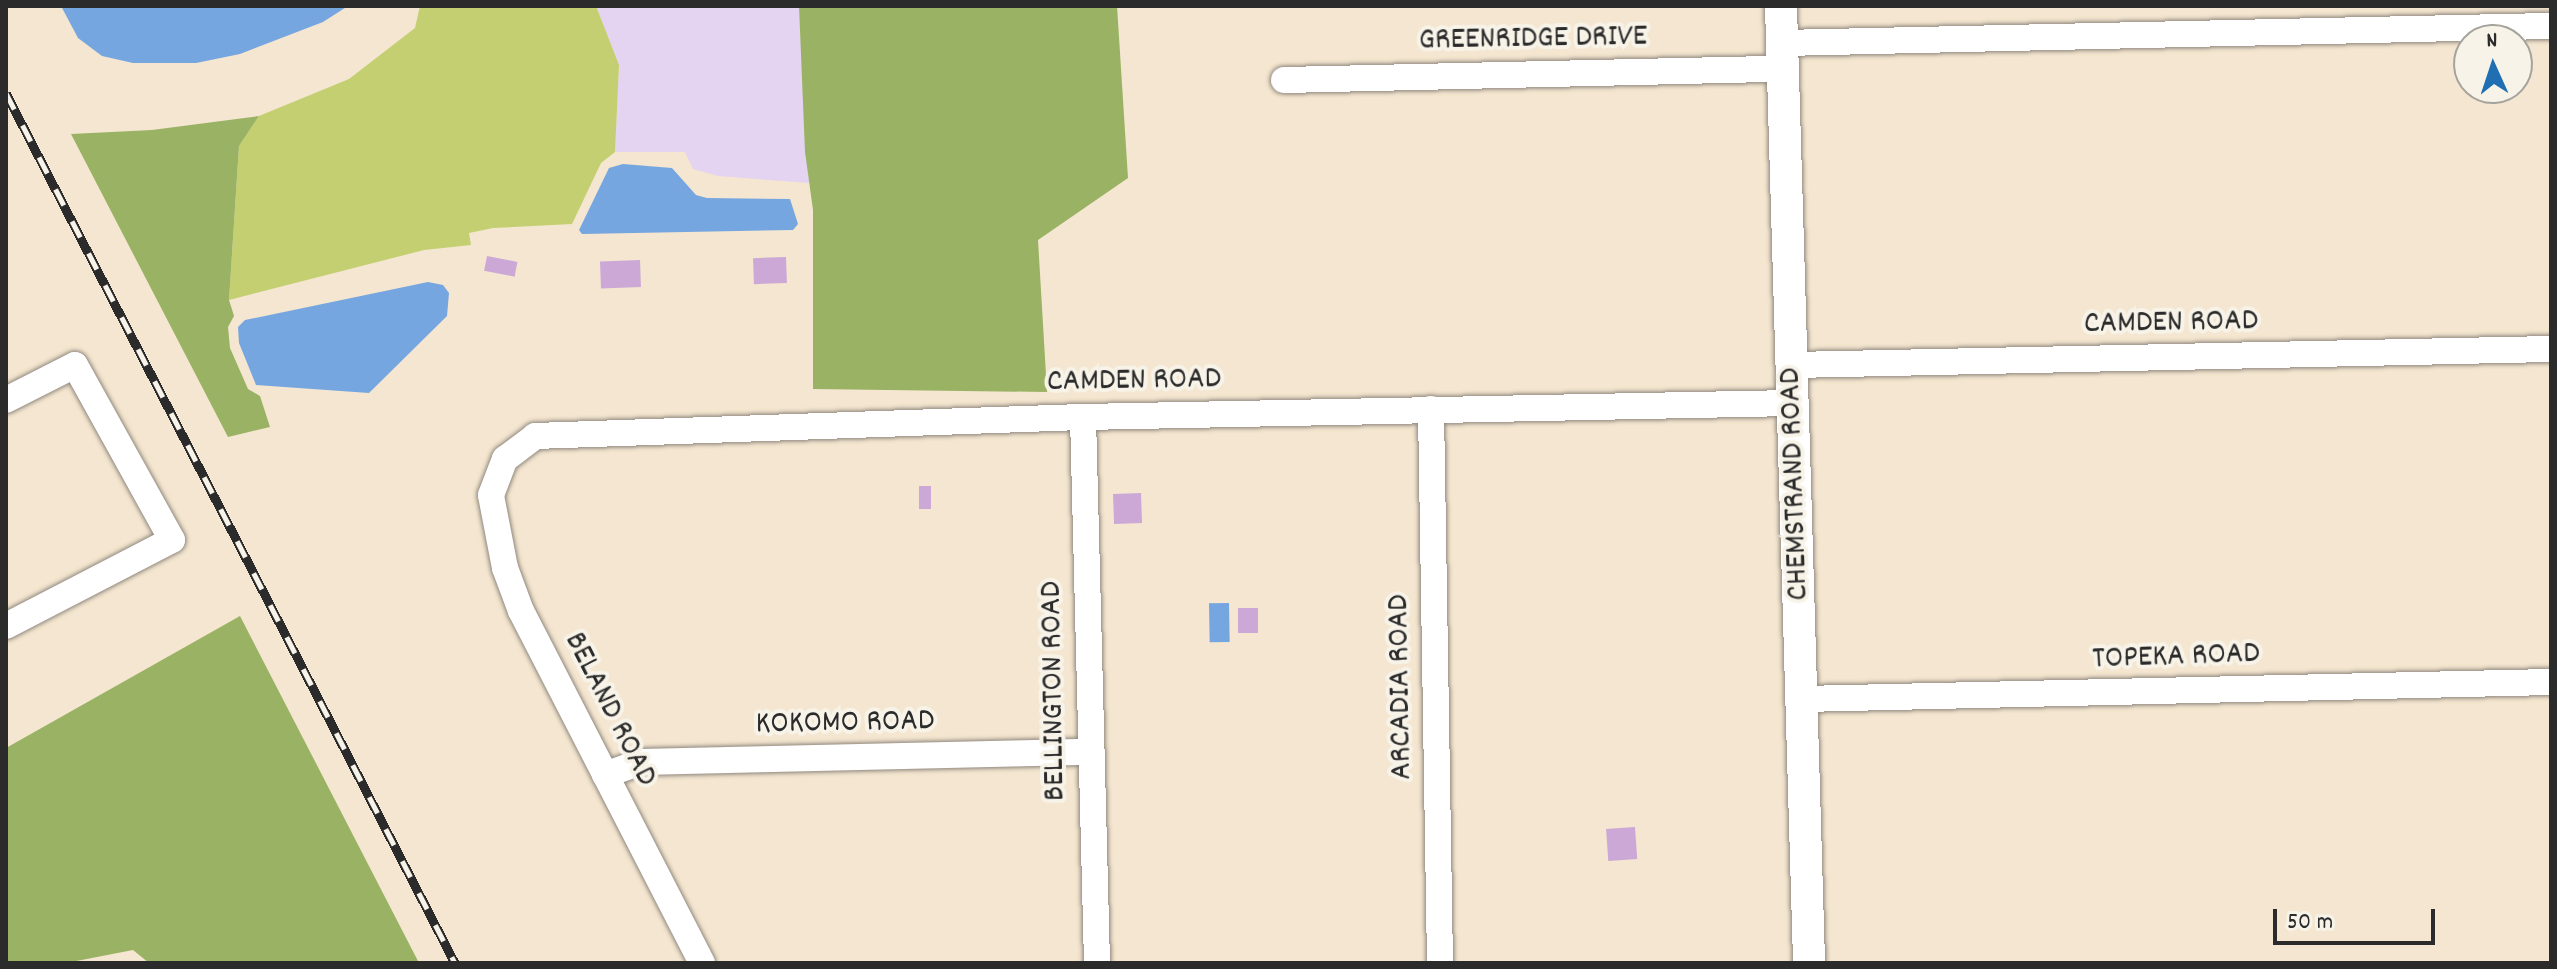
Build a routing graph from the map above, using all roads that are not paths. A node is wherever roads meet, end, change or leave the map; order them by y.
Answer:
1 (1781, 6) edge
2 (2551, 26) edge
3 (1783, 56) junction
4 (1284, 80) dead end
5 (2551, 349) edge
6 (1793, 365) junction
7 (6, 400) edge
8 (1794, 403) junction
9 (1431, 409) junction
10 (1083, 417) junction
11 (495, 476) joint
12 (6, 626) edge
13 (2551, 682) edge
14 (1802, 699) junction
15 (1089, 752) junction
16 (605, 775) junction
17 (702, 963) edge
18 (1097, 963) edge
19 (1440, 963) edge
20 (1809, 963) edge

1 - 3 street, CHEMSTRAND ROAD
2 - 3 street, GREENRIDGE DRIVE
3 - 4 street, GREENRIDGE DRIVE
3 - 6 street, CHEMSTRAND ROAD
5 - 6 street, CAMDEN ROAD
6 - 8 street, CHEMSTRAND ROAD
7 - 12 street
8 - 9 street, CAMDEN ROAD
8 - 14 street, CHEMSTRAND ROAD
9 - 10 street, CAMDEN ROAD
9 - 19 street, ARCADIA ROAD
10 - 11 street, CAMDEN ROAD
10 - 15 street, BELLINGTON ROAD
11 - 16 street, BELAND ROAD
13 - 14 street, TOPEKA ROAD
14 - 20 street, CHEMSTRAND ROAD
15 - 16 street, KOKOMO ROAD
15 - 18 street, BELLINGTON ROAD
16 - 17 street, BELAND ROAD

